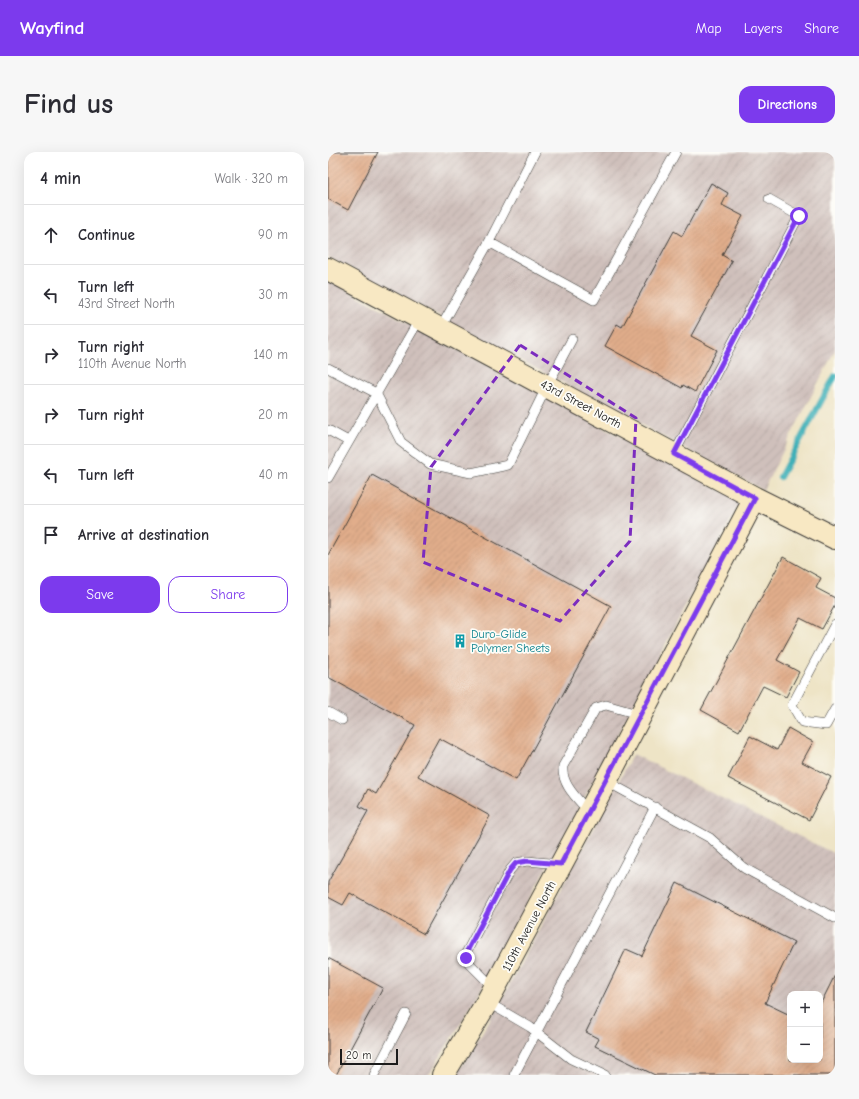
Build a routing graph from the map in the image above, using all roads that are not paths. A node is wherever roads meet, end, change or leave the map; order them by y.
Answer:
1 (535, 152) edge
2 (676, 152) edge
3 (769, 199) dead end
4 (489, 242) junction
5 (328, 269) edge
6 (420, 318) junction
7 (440, 329) junction
8 (572, 338) dead end
9 (328, 368) edge
10 (547, 386) junction
11 (376, 393) junction
12 (328, 430) edge
13 (348, 441) junction
14 (674, 454) junction
15 (328, 478) edge
16 (755, 498) junction
17 (835, 538) edge
18 (835, 624) edge
19 (835, 709) edge
20 (328, 712) edge
21 (642, 715) junction
22 (342, 720) dead end
23 (606, 781) junction
24 (655, 807) junction
25 (589, 813) junction
26 (561, 864) junction
27 (835, 918) edge
28 (491, 996) junction
29 (406, 1014) dead end
30 (536, 1032) junction
31 (602, 1074) edge
32 (374, 1075) edge
33 (443, 1075) edge
34 (514, 1075) edge

1 - 4 lane
2 - 4 lane
3 - 14 lane
4 - 7 lane
5 - 6 street, 43rd Street North
6 - 7 street, 43rd Street North
6 - 11 lane
7 - 10 street, 43rd Street North
8 - 10 lane
9 - 11 lane
10 - 11 lane
10 - 14 street, 43rd Street North
11 - 13 lane
12 - 13 lane
13 - 15 lane
14 - 16 street, 43rd Street North
16 - 17 street, 43rd Street North
16 - 21 street, 110th Avenue North
18 - 19 lane
20 - 22 lane
21 - 23 street, 110th Avenue North
21 - 25 lane
23 - 24 lane
23 - 25 street, 110th Avenue North
24 - 27 lane
24 - 30 lane
25 - 26 street, 110th Avenue North
26 - 28 street, 110th Avenue North
26 - 28 lane
28 - 30 lane
28 - 33 street, 110th Avenue North
29 - 32 lane
30 - 31 lane
30 - 34 lane

